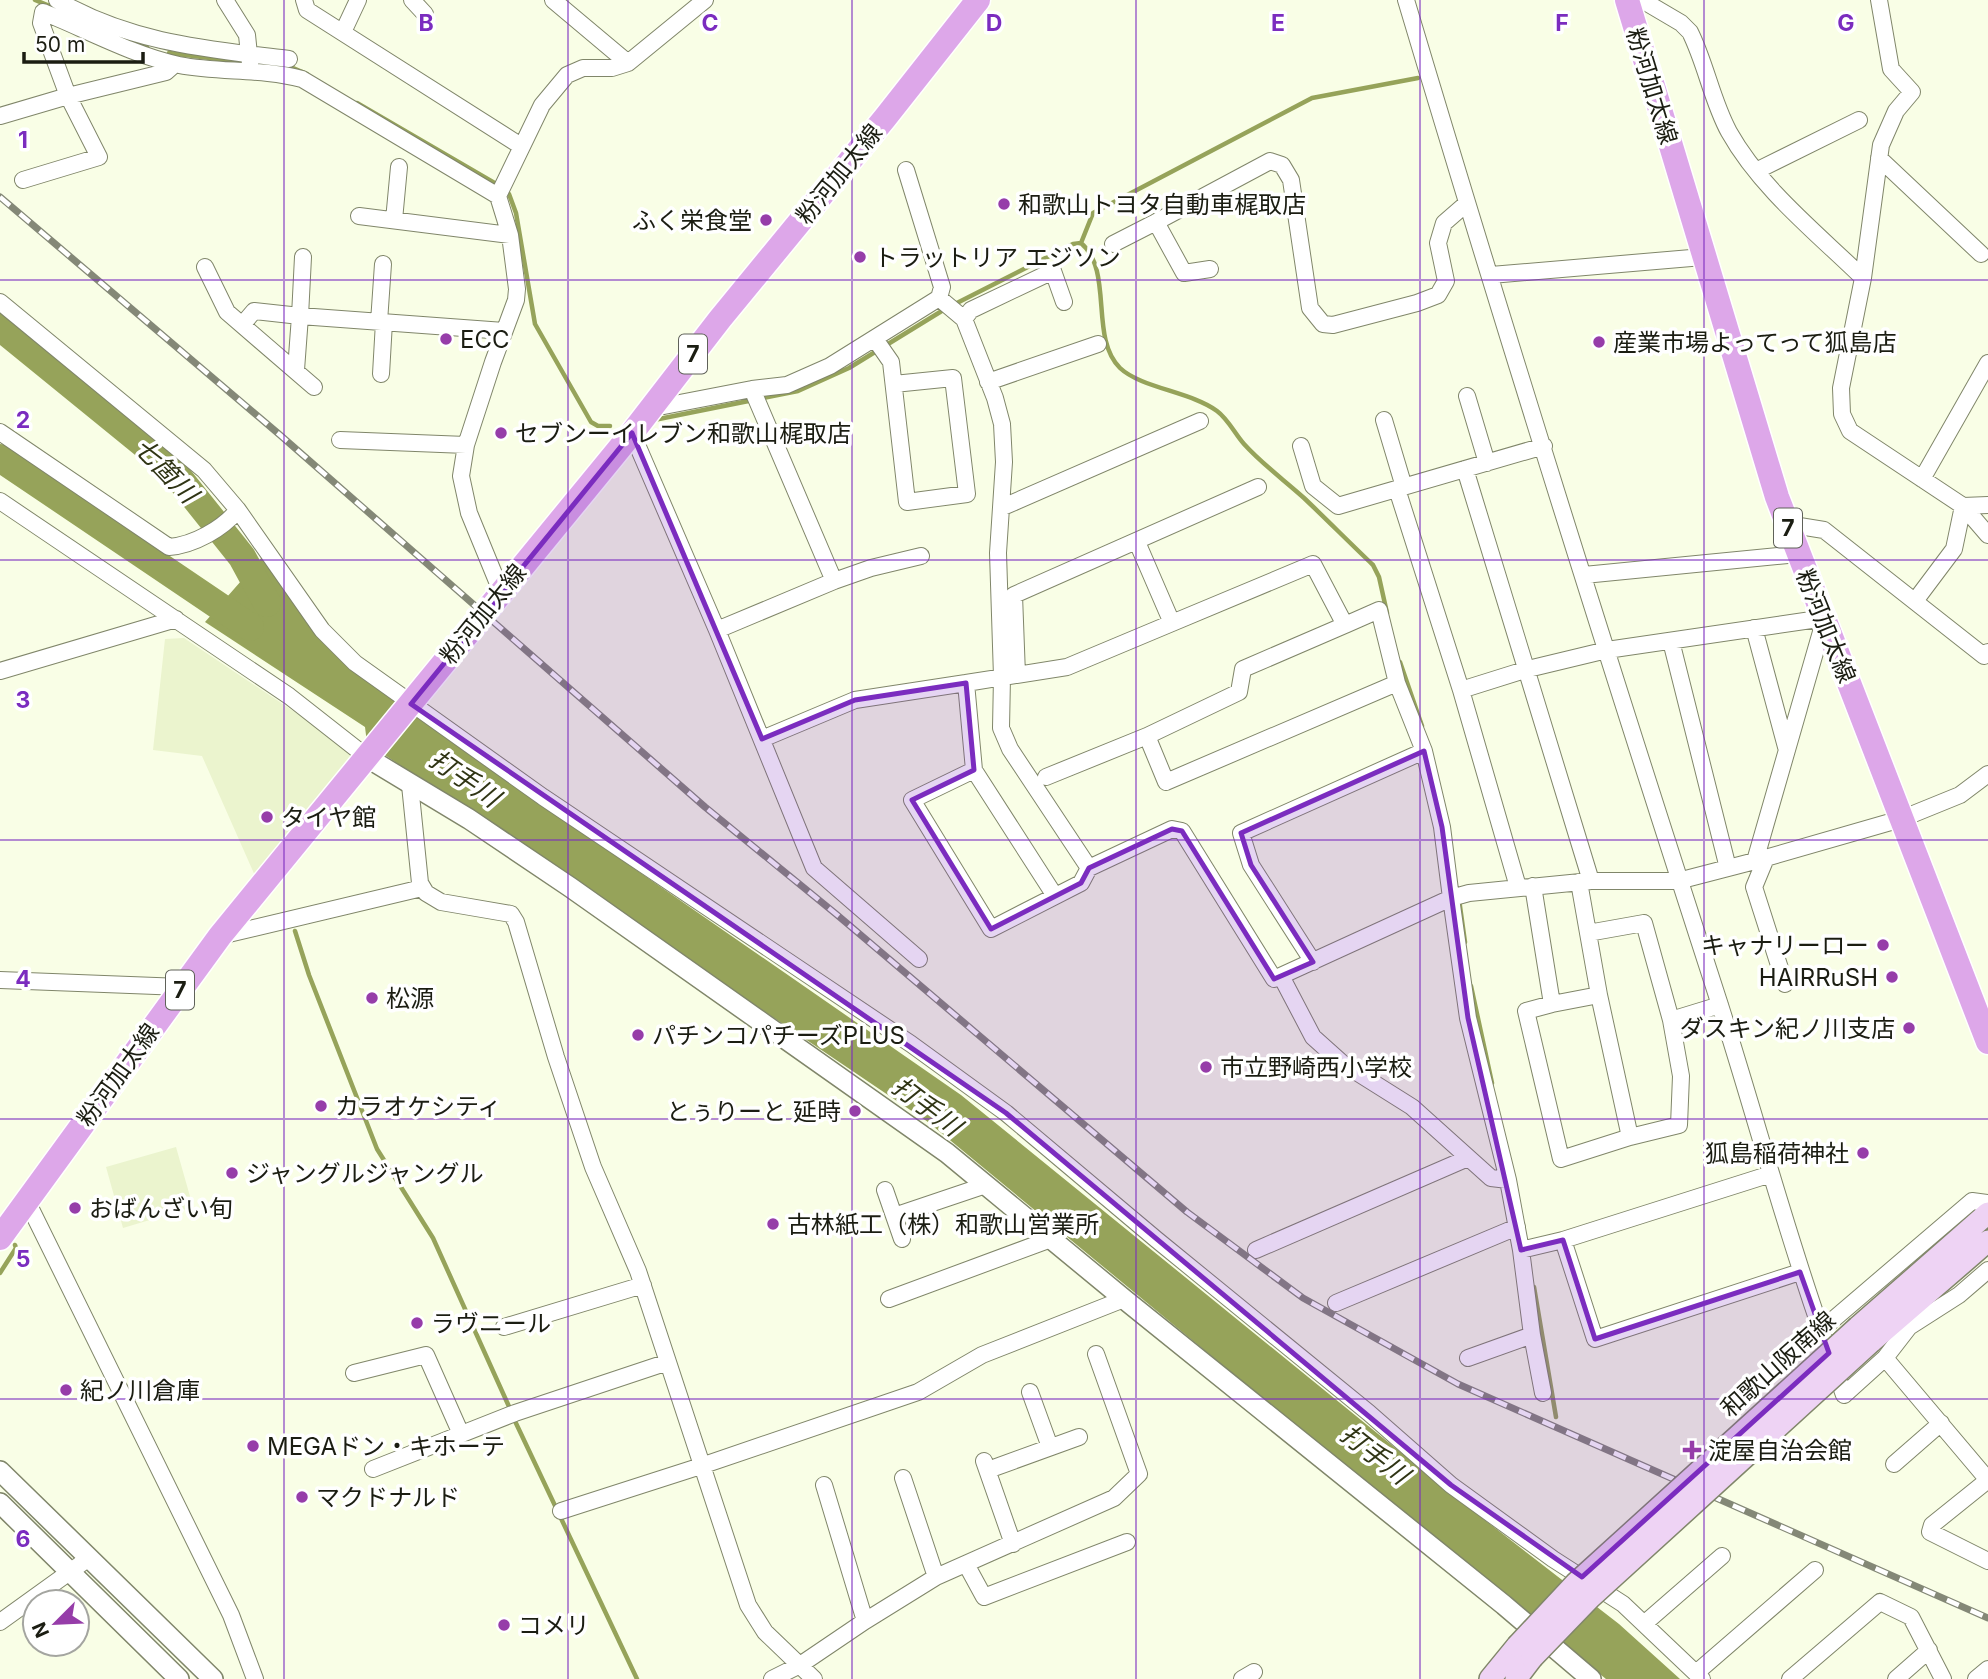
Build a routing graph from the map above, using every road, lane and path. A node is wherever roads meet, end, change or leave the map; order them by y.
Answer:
1 (57, 0) edge
2 (225, 0) edge
3 (304, 0) edge
4 (358, 0) edge
5 (412, 0) edge
6 (554, 0) edge
7 (978, 0) edge
8 (1406, 0) edge
9 (1627, 0) edge
10 (1642, 0) edge
11 (1879, 0) edge
12 (699, 2) edge
13 (39, 6) edge
14 (425, 13) dead end
15 (342, 32) junction
16 (157, 41) junction
17 (153, 58) junction
18 (289, 59) dead end
19 (250, 62) junction
20 (628, 63) junction
21 (175, 64) junction
22 (68, 96) junction
23 (0, 116) edge
24 (1860, 120) dead end
25 (521, 146) junction
26 (1879, 158) junction
27 (400, 167) dead end
28 (906, 170) dead end
29 (1756, 171) junction
30 (23, 180) dead end
31 (502, 189) junction
32 (1467, 203) junction
33 (359, 216) dead end
34 (394, 220) junction
35 (1156, 222) junction
36 (510, 235) junction
37 (1113, 244) dead end
38 (1981, 254) dead end
39 (303, 257) dead end
40 (1703, 257) junction
41 (383, 264) dead end
42 (205, 267) dead end
43 (1210, 270) dead end
44 (1491, 275) junction
45 (1863, 278) junction
46 (0, 302) edge
47 (1064, 302) dead end
48 (950, 308) junction
49 (300, 316) junction
50 (382, 322) junction
51 (242, 325) junction
52 (504, 331) junction
53 (879, 344) junction
54 (1098, 344) dead end
55 (1988, 363) edge
56 (296, 370) junction
57 (381, 374) dead end
58 (988, 382) junction
59 (894, 384) junction
60 (314, 387) dead end
61 (1467, 396) dead end
62 (755, 397) junction
63 (655, 402) junction
64 (1384, 420) dead end
65 (1200, 421) dead end
66 (0, 432) edge
67 (632, 433) junction
68 (340, 440) dead end
69 (466, 445) junction
70 (1301, 446) dead end
71 (1544, 446) junction
72 (1487, 463) junction
73 (1465, 469) junction
74 (1922, 479) junction
75 (1258, 487) dead end
76 (1400, 488) junction
77 (0, 501) edge
78 (1988, 505) edge
79 (1963, 506) junction
80 (1003, 507) junction
81 (235, 514) junction
82 (1787, 524) junction
83 (1988, 535) edge
84 (1137, 542) junction
85 (1798, 555) junction
86 (921, 556) dead end
87 (1584, 575) junction
88 (834, 581) junction
89 (501, 591) junction
90 (1914, 601) junction
91 (1825, 618) junction
92 (176, 619) junction
93 (1172, 623) junction
94 (1345, 625) junction
95 (1754, 628) junction
96 (717, 630) junction
97 (1671, 640) junction
98 (1607, 650) junction
99 (1988, 652) edge
100 (1528, 669) junction
101 (0, 671) edge
102 (1010, 676) junction
103 (966, 683) junction
104 (1397, 683) junction
105 (1461, 690) junction
106 (409, 706) junction
107 (1147, 736) junction
108 (762, 738) junction
109 (1786, 749) junction
110 (1424, 751) junction
111 (370, 755) junction
112 (974, 770) junction
113 (1988, 774) edge
114 (1046, 777) dead end
115 (410, 785) junction
116 (1901, 819) junction
117 (1761, 860) junction
118 (1089, 868) junction
119 (1728, 868) junction
120 (1678, 881) junction
121 (1585, 882) junction
122 (1525, 886) junction
123 (422, 888) junction
124 (1055, 896) junction
125 (1451, 898) junction
126 (1588, 933) junction
127 (220, 936) junction
128 (919, 959) dead end
129 (1313, 962) junction
130 (1281, 976) junction
131 (0, 980) edge
132 (1785, 984) dead end
133 (182, 987) junction
134 (1599, 995) junction
135 (1552, 1004) junction
136 (1720, 1005) junction
137 (1671, 1020) junction
138 (1988, 1042) edge
139 (1630, 1137) junction
140 (1468, 1158) junction
141 (1770, 1174) junction
142 (1508, 1180) junction
143 (986, 1185) junction
144 (885, 1190) dead end
145 (27, 1200) junction
146 (1988, 1203) edge
147 (1988, 1213) edge
148 (894, 1216) junction
149 (1517, 1227) junction
150 (0, 1238) edge
151 (902, 1239) dead end
152 (1052, 1239) junction
153 (1563, 1240) junction
154 (1988, 1241) edge
155 (1256, 1250) dead end
156 (1521, 1250) junction
157 (1988, 1270) edge
158 (1800, 1272) junction
159 (643, 1285) junction
160 (889, 1299) dead end
161 (1124, 1299) junction
162 (1336, 1303) dead end
163 (505, 1327) dead end
164 (1821, 1329) junction
165 (1532, 1335) junction
166 (1864, 1335) junction
167 (1096, 1354) dead end
168 (1468, 1358) dead end
169 (1885, 1359) junction
170 (668, 1363) junction
171 (354, 1373) dead end
172 (1030, 1392) dead end
173 (1543, 1393) dead end
174 (1941, 1423) junction
175 (461, 1434) junction
176 (1079, 1437) dead end
177 (1050, 1447) junction
178 (1894, 1464) dead end
179 (701, 1466) junction
180 (373, 1469) dead end
181 (0, 1471) edge
182 (902, 1478) dead end
183 (1988, 1480) edge
184 (824, 1485) dead end
185 (0, 1503) edge
186 (561, 1511) dead end
187 (1127, 1542) dead end
188 (1013, 1544) junction
189 (1722, 1556) dead end
190 (89, 1558) junction
191 (1988, 1561) edge
192 (966, 1564) junction
193 (1815, 1570) dead end
194 (70, 1571) junction
195 (936, 1577) junction
196 (865, 1621) junction
197 (0, 1622) edge
198 (1646, 1623) junction
199 (1928, 1650) junction
200 (1525, 1652) junction
201 (800, 1665) junction
202 (1988, 1669) edge
203 (1699, 1676) edge
204 (179, 1679) edge
205 (213, 1679) edge
206 (255, 1679) edge
207 (773, 1679) edge
208 (814, 1679) edge
209 (1490, 1679) edge
210 (1516, 1679) edge
211 (1591, 1679) edge
212 (1790, 1679) edge
213 (1896, 1679) edge
214 (1943, 1679) edge
215 (1976, 1679) edge

1 - 16 street
2 - 19 street
3 - 15 street
4 - 15 street
5 - 14 street
6 - 20 street
7 - 63 main road, 粉河加太線 / 7
8 - 32 street
9 - 40 main road, 粉河加太線 / 7
10 - 29 street
11 - 26 street
12 - 20 street
13 - 17 street
13 - 22 street
15 - 25 street
16 - 17 street
16 - 19 street
17 - 21 street
18 - 19 street
19 - 21 street
19 - 31 street
20 - 25 street
21 - 22 street
22 - 23 street
22 - 30 street
24 - 29 street
25 - 31 street
26 - 38 street
26 - 45 street
27 - 34 street
28 - 48 street
29 - 45 street
31 - 36 street
32 - 35 street
32 - 44 street
33 - 34 street
34 - 36 street
35 - 37 street
35 - 43 street
36 - 52 street
39 - 49 street
40 - 44 street
40 - 82 main road, 粉河加太線 / 7
41 - 50 street
42 - 51 street
44 - 71 street
45 - 74 street
46 - 81 street
47 - 48 street
48 - 53 street
48 - 58 street
49 - 50 street
49 - 51 street
49 - 56 street
50 - 52 street
50 - 57 street
51 - 56 street
52 - 69 street
53 - 59 street
53 - 62 street
54 - 58 street
55 - 74 street
56 - 60 street
58 - 80 street
59 - 59 street
61 - 72 street
62 - 63 street
62 - 88 street
63 - 67 main road, 粉河加太線 / 7
64 - 76 street
65 - 80 street
66 - 81 street
67 - 89 main road, 粉河加太線 / 7
67 - 96 street
68 - 69 street
69 - 89 street
70 - 76 street
71 - 72 street
71 - 87 street
72 - 73 street
73 - 76 street
73 - 100 street
74 - 79 street
75 - 84 street
76 - 105 street
77 - 92 street
78 - 79 street
79 - 83 street
79 - 90 street
80 - 102 street
81 - 106 street
82 - 85 main road, 粉河加太線 / 7
82 - 90 street
84 - 93 street
84 - 102 street
85 - 87 street
85 - 91 main road, 粉河加太線 / 7
86 - 88 street
87 - 98 street
88 - 96 street
89 - 106 main road, 粉河加太線 / 7
90 - 99 street
91 - 95 street
91 - 109 street
91 - 116 main road, 粉河加太線 / 7
92 - 101 street
92 - 111 street
93 - 94 street
93 - 102 street
94 - 104 street
94 - 107 street
95 - 97 street
95 - 109 street
96 - 108 street
97 - 98 street
97 - 119 street
98 - 100 street
98 - 120 street
100 - 105 street
100 - 121 street
102 - 103 street
102 - 118 street
103 - 108 street
103 - 112 street
104 - 107 street
104 - 110 street
105 - 122 street
106 - 111 main road, 粉河加太線 / 7
106 - 198 street
107 - 114 street
108 - 128 street
109 - 117 street
110 - 125 street
110 - 129 street
111 - 115 street
111 - 127 main road, 粉河加太線 / 7
112 - 124 street
112 - 124 street
113 - 116 street
115 - 123 street
115 - 143 street
116 - 117 street
116 - 138 main road, 粉河加太線 / 7
117 - 119 street
117 - 132 street
118 - 124 street
118 - 130 street
119 - 120 street
120 - 121 street
120 - 136 street
121 - 122 street
121 - 126 street
122 - 125 street
122 - 135 street
123 - 127 street
123 - 159 street
125 - 129 street
125 - 142 street
126 - 134 street
126 - 137 street
127 - 133 main road, 粉河加太線 / 7
129 - 130 street
130 - 140 street
131 - 133 street
133 - 145 main road, 粉河加太線 / 7
134 - 135 street
134 - 139 street
135 - 139 street
136 - 137 street
136 - 141 street
137 - 139 street
140 - 142 street
140 - 155 street
141 - 153 street
141 - 158 street
142 - 149 street
143 - 148 street
143 - 152 street
144 - 148 street
145 - 150 main road, 粉河加太線 / 7
145 - 206 street
146 - 164 street
147 - 166 main road, 和歌山阪南線
148 - 151 street
149 - 156 street
149 - 162 street
152 - 160 street
152 - 161 street
153 - 156 street
153 - 158 street
154 - 166 main road, 和歌山阪南線
156 - 165 street
157 - 169 street
158 - 164 street
159 - 163 street
159 - 170 street
161 - 179 street
161 - 211 street
164 - 169 street
165 - 168 street
165 - 173 street
166 - 200 main road, 和歌山阪南線, bridge
167 - 188 street
169 - 174 street
170 - 175 street
170 - 179 street
171 - 175 street
172 - 177 street
174 - 178 street
174 - 183 street
175 - 180 street
176 - 177 street
177 - 188 street
179 - 186 street
179 - 201 street
181 - 190 street
182 - 195 street
183 - 191 street
184 - 196 street
185 - 194 street
187 - 192 street
188 - 192 street
189 - 198 street
190 - 194 street
190 - 205 street
192 - 195 street
193 - 203 street
194 - 197 street
194 - 204 street
195 - 196 street
196 - 201 street
198 - 203 street
199 - 212 street
199 - 213 street
199 - 214 street
200 - 209 main road, 和歌山阪南線
200 - 210 main road, 和歌山阪南線
201 - 207 street
201 - 208 street
202 - 215 street

